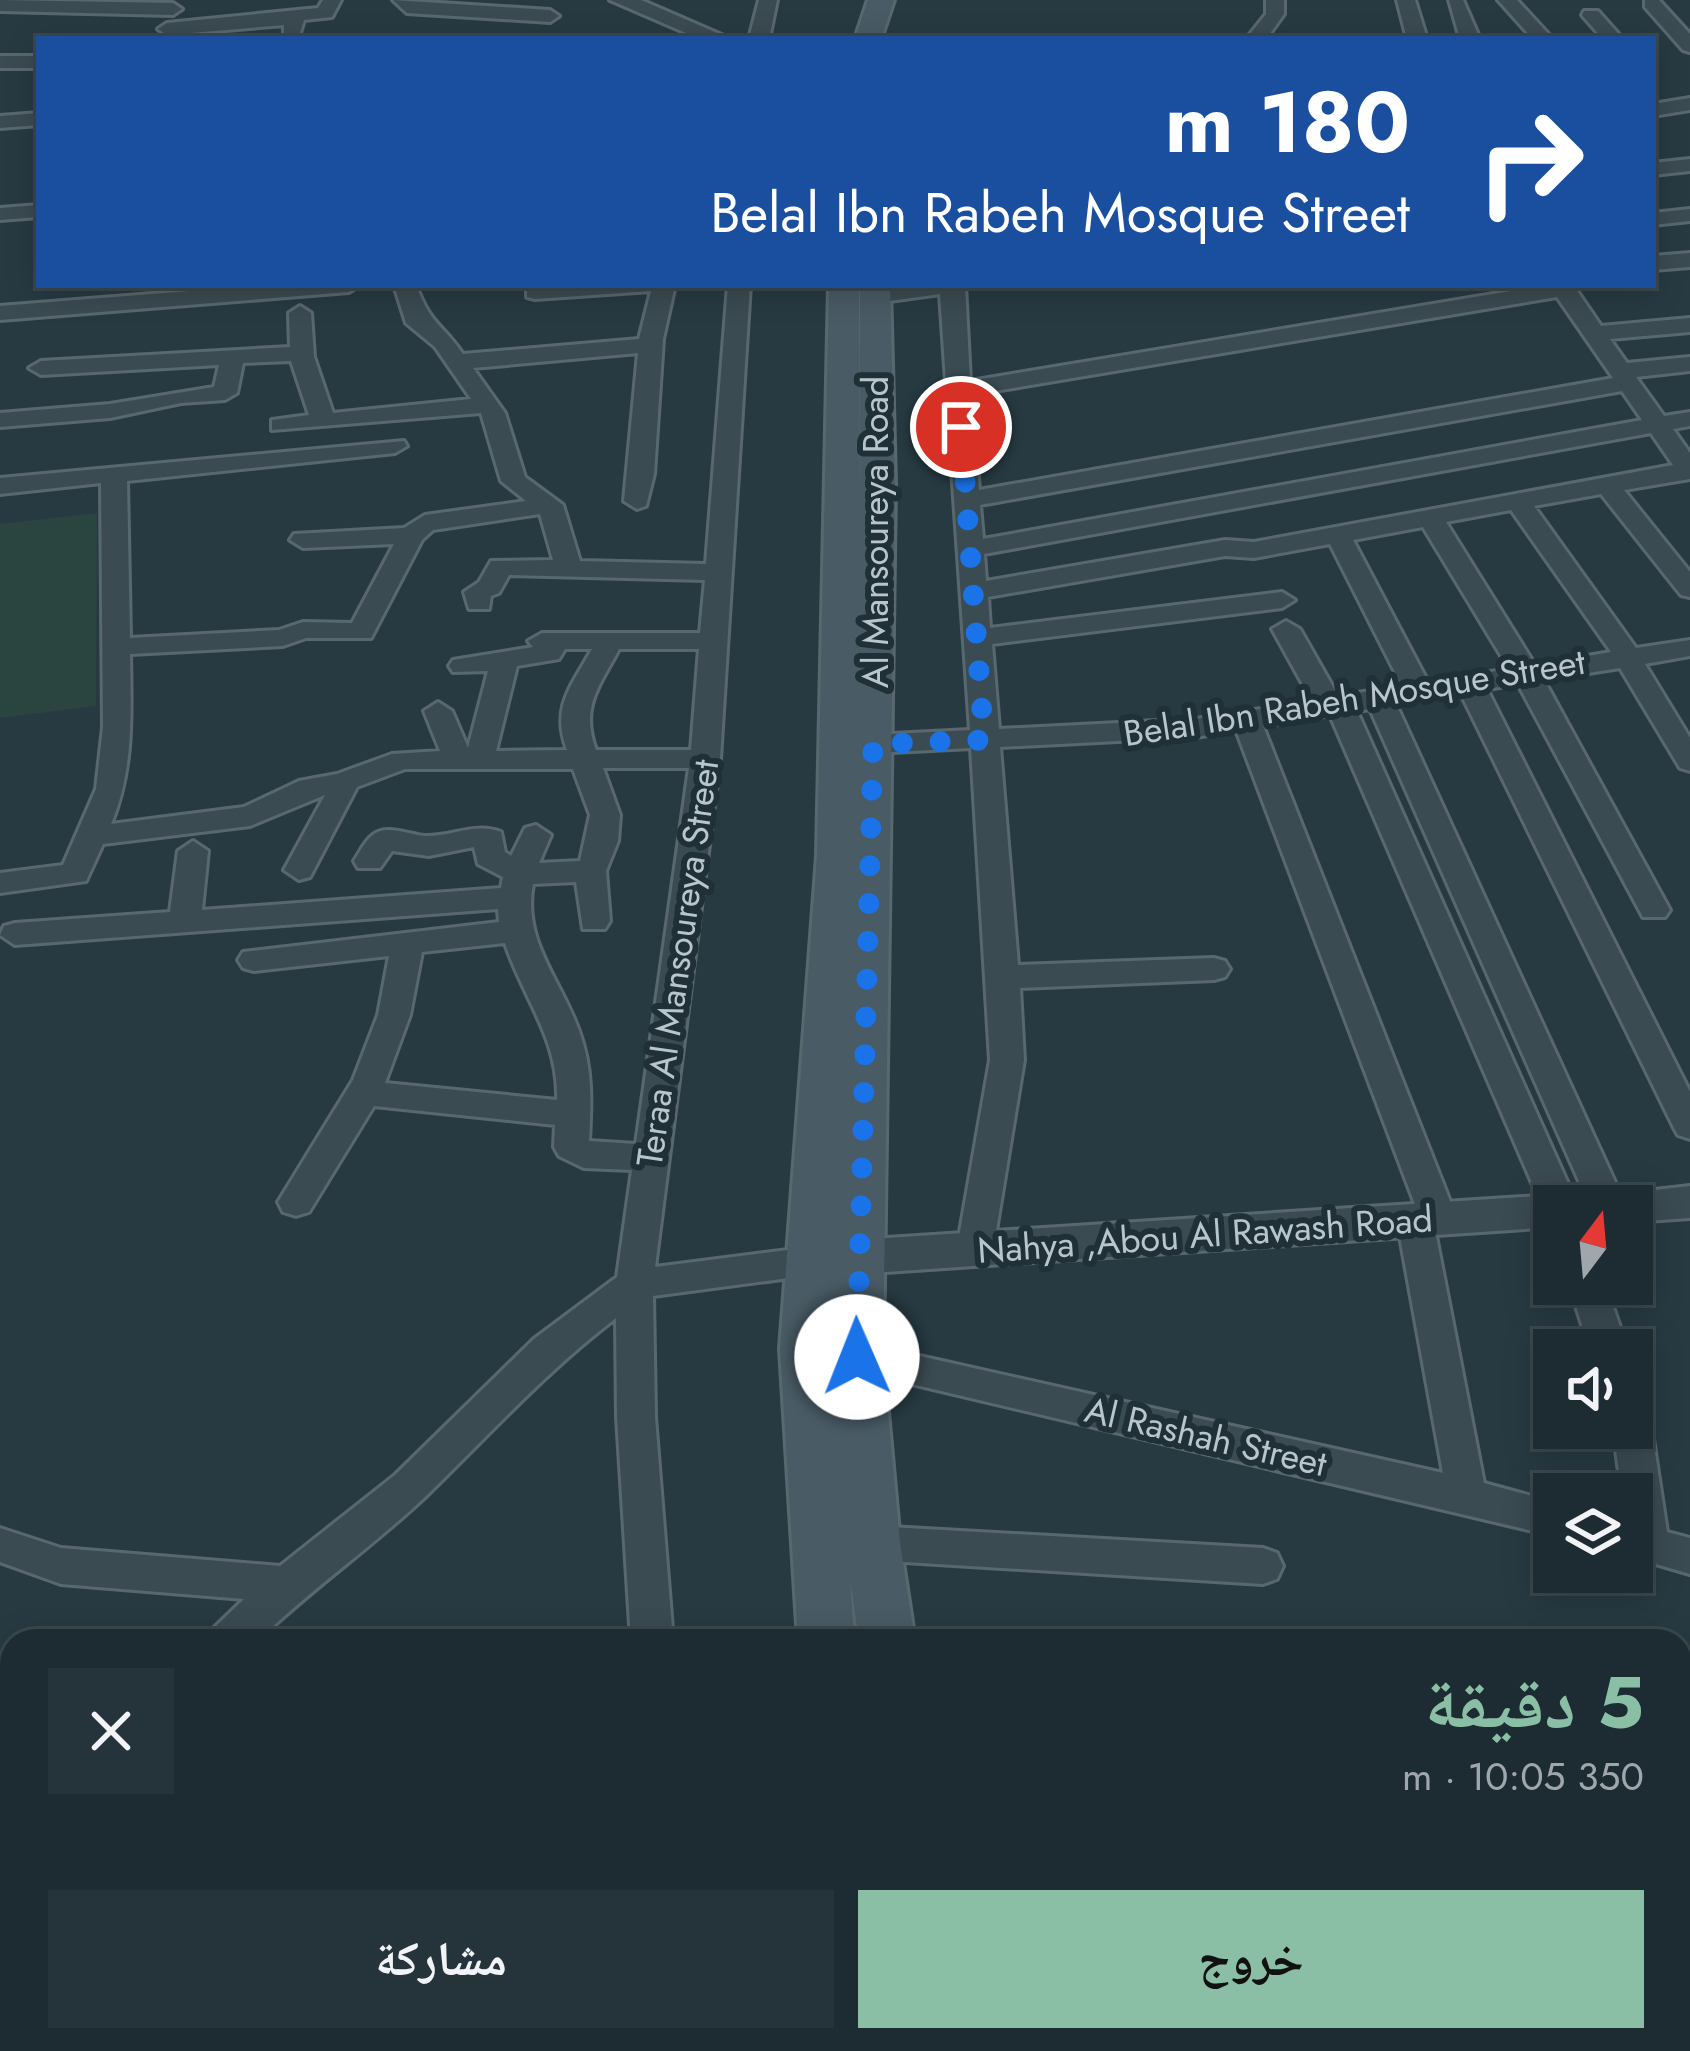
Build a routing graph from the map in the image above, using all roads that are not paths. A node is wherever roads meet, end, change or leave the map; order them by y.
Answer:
1 (332, 0) edge
2 (402, 0) edge
3 (621, 0) edge
4 (768, 0) edge
5 (881, 0) edge
6 (896, 0) edge
7 (1275, 0) edge
8 (1406, 0) edge
9 (1508, 0) edge
10 (1652, 3) edge
11 (1456, 4) dead end
12 (0, 5) edge
13 (90, 5) edge
14 (554, 8) edge
15 (1591, 15) dead end
16 (170, 19) edge
17 (292, 29) edge
18 (541, 36) edge
19 (712, 36) edge
20 (760, 36) edge
21 (869, 36) edge
22 (888, 36) edge
23 (1258, 36) edge
24 (1416, 36) edge
25 (1469, 36) edge
26 (1540, 36) edge
27 (1610, 36) edge
28 (1690, 46) edge
29 (0, 62) edge
30 (36, 62) edge
31 (36, 116) edge
32 (0, 122) edge
33 (36, 127) edge
34 (32, 141) dead end
35 (1690, 165) edge
36 (1656, 169) edge
37 (36, 211) edge
38 (0, 214) edge
39 (1690, 215) edge
40 (1656, 219) edge
41 (1690, 260) edge
42 (1656, 263) edge
43 (63, 288) edge
44 (335, 288) edge
45 (406, 288) edge
46 (600, 288) edge
47 (663, 288) edge
48 (739, 288) edge
49 (953, 288) edge
50 (1556, 288) edge
51 (1563, 288) edge
52 (865, 289) edge
53 (535, 292) dead end
54 (57, 309) junction
55 (0, 313) edge
56 (300, 313) dead end
57 (184, 321) edge
58 (1690, 325) edge
59 (1594, 334) junction
60 (650, 345) junction
61 (302, 352) junction
62 (232, 357) junction
63 (455, 362) junction
64 (1690, 364) edge
65 (41, 368) dead end
66 (1624, 377) junction
67 (958, 390) junction
68 (486, 405) junction
69 (1690, 419) edge
70 (0, 420) edge
71 (323, 420) junction
72 (1654, 423) junction
73 (281, 424) dead end
74 (395, 446) dead end
75 (1688, 466) edge
76 (114, 476) junction
77 (860, 484) junction
78 (1607, 485) junction
79 (0, 486) edge
80 (967, 500) junction
81 (638, 501) dead end
82 (1517, 501) junction
83 (550, 505) junction
84 (1430, 518) junction
85 (1338, 535) junction
86 (411, 536) junction
87 (303, 540) dead end
88 (971, 549) junction
89 (568, 566) junction
90 (718, 572) junction
91 (1690, 589) edge
92 (974, 591) junction
93 (479, 603) dead end
94 (977, 638) junction
95 (610, 641) junction
96 (713, 641) junction
97 (114, 647) junction
98 (1690, 648) edge
99 (1627, 656) junction
100 (505, 661) junction
101 (463, 666) dead end
102 (1526, 674) junction
103 (1470, 683) junction
104 (1419, 691) junction
105 (1379, 698) junction
106 (1335, 705) junction
107 (438, 711) dead end
108 (1246, 720) junction
109 (984, 740) junction
110 (873, 744) junction
111 (584, 759) junction
112 (705, 759) junction
113 (468, 760) junction
114 (1690, 762) edge
115 (343, 782) junction
116 (536, 835) dead end
117 (92, 836) junction
118 (194, 851) dead end
119 (368, 861) dead end
120 (299, 870) dead end
121 (592, 871) junction
122 (0, 883) edge
123 (514, 901) junction
124 (1654, 910) dead end
125 (594, 921) dead end
126 (183, 922) junction
127 (15, 934) dead end
128 (407, 943) junction
129 (254, 960) dead end
130 (1214, 969) dead end
131 (1004, 977) junction
132 (366, 1094) junction
133 (574, 1114) junction
134 (1690, 1126) edge
135 (652, 1158) junction
136 (1547, 1185) edge
137 (1599, 1185) edge
138 (296, 1202) dead end
139 (1690, 1202) edge
140 (1653, 1204) edge
141 (1533, 1210) edge
142 (1427, 1219) junction
143 (975, 1249) junction
144 (856, 1257) junction
145 (812, 1262) junction
146 (634, 1284) junction
147 (857, 1357) junction
148 (1467, 1495) junction
149 (1533, 1513) edge
150 (872, 1543) junction
151 (0, 1545) edge
152 (1653, 1546) edge
153 (1690, 1556) edge
154 (1263, 1566) dead end
155 (287, 1585) junction
156 (241, 1629) edge
157 (651, 1629) edge
158 (825, 1629) edge
159 (885, 1629) edge

1 - 17 street
2 - 14 street
3 - 19 street
4 - 20 street
5 - 21 main road
6 - 22 main road
7 - 23 street
8 - 24 street
9 - 26 street
10 - 28 street
11 - 25 street
12 - 13 street
13 - 16 street
14 - 18 street
15 - 27 street
16 - 17 street
29 - 30 street
31 - 32 street
33 - 34 street
35 - 36 street
37 - 38 street
39 - 40 street
41 - 42 street
43 - 54 street
44 - 57 street
45 - 63 street
46 - 53 street
47 - 60 street
48 - 90 street, Teraa Al Mansoureya Street
49 - 67 street
50 - 67 street
51 - 59 street
52 - 77 main road, Al Mansoureya Road
54 - 55 street
54 - 57 street
56 - 61 street
57 - 62 street
57 - 65 street
58 - 59 street
59 - 66 street
60 - 63 street
60 - 81 street
61 - 62 street
61 - 71 street
62 - 70 street
63 - 68 street
64 - 66 street
66 - 72 street
66 - 80 street
67 - 80 street
68 - 71 street
68 - 83 street
69 - 72 street
71 - 73 street
72 - 75 street
72 - 88 street
74 - 76 street
75 - 78 street
76 - 79 street
76 - 97 street
77 - 110 main road, Al Mansoureya Road
77 - 145 main road, Al Mansoureya Road
78 - 82 street
78 - 91 street
80 - 88 street
82 - 84 street
82 - 99 street
83 - 86 street
83 - 89 street
84 - 85 street
84 - 102 street
85 - 92 street
85 - 104 street
86 - 87 street
86 - 97 street
88 - 92 street
89 - 90 street
89 - 93 street
90 - 96 street, Teraa Al Mansoureya Street
92 - 94 street
94 - 106 street
94 - 109 street
95 - 96 street
95 - 100 street
95 - 111 street
96 - 112 street, Teraa Al Mansoureya Street
97 - 117 street
98 - 99 street, Belal Ibn Rabeh Mosque Street
99 - 102 street, Belal Ibn Rabeh Mosque Street
99 - 114 street
100 - 101 street
100 - 113 street
102 - 103 street, Belal Ibn Rabeh Mosque Street
102 - 124 street
103 - 104 street, Belal Ibn Rabeh Mosque Street
103 - 134 street
104 - 105 street, Belal Ibn Rabeh Mosque Street
105 - 106 street, Belal Ibn Rabeh Mosque Street
105 - 137 street
106 - 108 street, Belal Ibn Rabeh Mosque Street
106 - 136 street
107 - 113 street
108 - 109 street, Belal Ibn Rabeh Mosque Street
108 - 142 street
109 - 110 street, Belal Ibn Rabeh Mosque Street
109 - 131 street
110 - 144 main road, Al Mansoureya Road
111 - 112 street
111 - 113 street
111 - 121 street
112 - 135 street, Teraa Al Mansoureya Street
113 - 115 street
115 - 117 street
115 - 120 street
116 - 123 street
117 - 122 street
118 - 126 street
119 - 123 street
121 - 123 street
121 - 125 street
123 - 126 street
123 - 128 street
123 - 133 street
126 - 127 street
128 - 129 street
128 - 132 street
130 - 131 street
131 - 143 street
132 - 133 street
132 - 138 street
133 - 135 street
135 - 146 street, Teraa Al Mansoureya Street
139 - 140 street
141 - 142 street, Nahya ,Abou Al Rawash Road
142 - 143 street, Nahya ,Abou Al Rawash Road
142 - 148 street
143 - 144 street, Nahya ,Abou Al Rawash Road
144 - 147 main road, Al Mansoureya Road
145 - 146 street
145 - 158 main road, Al Mansoureya Road
146 - 155 street
146 - 157 street, Teraa Al Mansoureya Street
147 - 148 street, Al Rashah Street
147 - 150 main road, Al Mansoureya Road
148 - 149 street, Al Rashah Street
150 - 154 street
150 - 159 main road, Al Mansoureya Road
151 - 155 street
152 - 153 street
155 - 156 street

